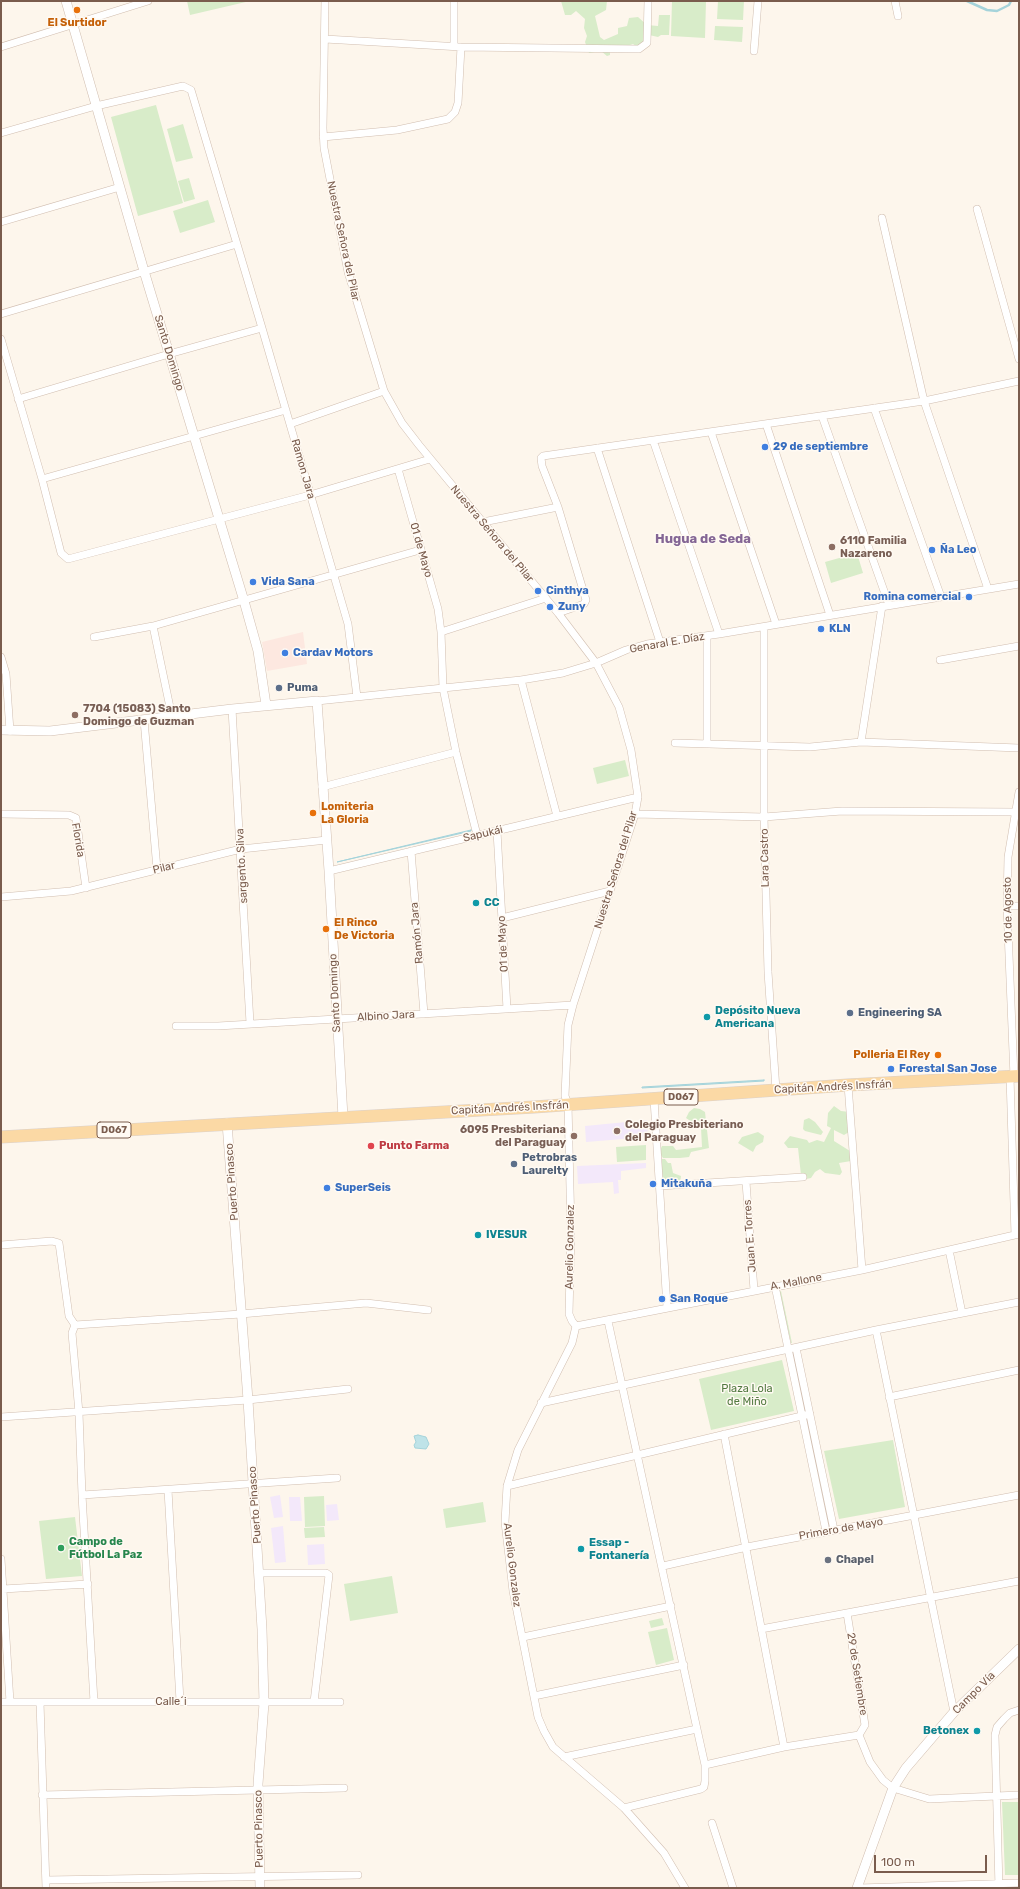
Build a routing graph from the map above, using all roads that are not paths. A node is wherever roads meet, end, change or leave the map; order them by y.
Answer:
1 (66, 1) edge
2 (148, 1) edge
3 (325, 1) edge
4 (454, 1) edge
5 (648, 1) edge
6 (758, 1) edge
7 (895, 1) edge
8 (898, 16) dead end
9 (74, 25) junction
10 (325, 39) junction
11 (1, 47) edge
12 (457, 47) junction
13 (754, 51) dead end
14 (96, 106) junction
15 (1, 133) edge
16 (323, 137) junction
17 (120, 187) junction
18 (977, 209) dead end
19 (882, 218) dead end
20 (1, 222) edge
21 (238, 244) junction
22 (144, 271) junction
23 (1, 314) edge
24 (262, 328) junction
25 (1, 340) edge
26 (170, 354) junction
27 (1019, 359) edge
28 (1019, 381) edge
29 (384, 391) junction
30 (18, 399) junction
31 (924, 401) junction
32 (874, 408) junction
33 (286, 410) junction
34 (822, 416) junction
35 (290, 424) junction
36 (766, 424) junction
37 (711, 432) junction
38 (193, 436) junction
39 (653, 440) junction
40 (597, 448) junction
41 (430, 459) junction
42 (398, 469) junction
43 (42, 479) junction
44 (310, 495) junction
45 (558, 507) junction
46 (219, 519) junction
47 (483, 522) junction
48 (420, 550) junction
49 (333, 574) junction
50 (1019, 584) edge
51 (988, 589) junction
52 (941, 597) junction
53 (546, 598) junction
54 (244, 601) junction
55 (885, 606) junction
56 (558, 613) junction
57 (830, 615) junction
58 (776, 624) junction
59 (153, 626) junction
60 (764, 627) junction
61 (441, 632) junction
62 (719, 634) junction
63 (707, 636) junction
64 (94, 637) dead end
65 (660, 642) junction
66 (1019, 646) edge
67 (1, 657) edge
68 (940, 660) dead end
69 (596, 663) junction
70 (522, 680) junction
71 (443, 688) junction
72 (357, 697) junction
73 (317, 701) junction
74 (266, 705) junction
75 (232, 709) junction
76 (172, 716) junction
77 (144, 720) junction
78 (6, 731) edge
79 (861, 742) junction
80 (676, 743) dead end
81 (707, 743) junction
82 (765, 745) junction
83 (1019, 748) edge
84 (456, 752) junction
85 (322, 787) junction
86 (1019, 792) edge
87 (638, 797) junction
88 (1015, 812) junction
89 (1, 814) edge
90 (634, 814) junction
91 (558, 816) junction
92 (764, 817) junction
93 (497, 831) junction
94 (477, 835) junction
95 (327, 840) junction
96 (241, 849) junction
97 (411, 851) junction
98 (157, 869) junction
99 (329, 871) junction
100 (86, 888) junction
101 (610, 891) junction
102 (1, 897) edge
103 (1007, 906) junction
104 (1019, 906) edge
105 (502, 918) junction
106 (573, 1006) junction
107 (507, 1009) junction
108 (424, 1014) junction
109 (336, 1018) junction
110 (250, 1023) junction
111 (176, 1026) dead end
112 (1014, 1077) edge
113 (848, 1085) junction
114 (776, 1090) junction
115 (654, 1099) junction
116 (568, 1104) junction
117 (343, 1117) junction
118 (227, 1123) junction
119 (1, 1137) edge
120 (1016, 1168) edge
121 (803, 1177) dead end
122 (746, 1182) junction
123 (659, 1186) junction
124 (1017, 1235) edge
125 (1, 1245) edge
126 (949, 1250) junction
127 (862, 1270) junction
128 (775, 1286) junction
129 (754, 1290) junction
130 (1019, 1302) edge
131 (667, 1307) junction
132 (428, 1310) dead end
133 (962, 1313) junction
134 (241, 1314) junction
135 (608, 1321) junction
136 (75, 1325) junction
137 (576, 1326) junction
138 (876, 1330) junction
139 (796, 1348) junction
140 (788, 1350) junction
141 (1019, 1370) edge
142 (623, 1386) junction
143 (348, 1389) dead end
144 (889, 1397) junction
145 (248, 1400) junction
146 (541, 1403) junction
147 (79, 1413) junction
148 (810, 1414) junction
149 (802, 1416) junction
150 (1, 1417) edge
151 (724, 1434) junction
152 (638, 1454) junction
153 (337, 1478) dead end
154 (253, 1483) junction
155 (507, 1486) junction
156 (168, 1490) junction
157 (82, 1495) junction
158 (1019, 1495) edge
159 (913, 1516) junction
160 (834, 1530) junction
161 (826, 1531) junction
162 (747, 1546) junction
163 (1, 1559) edge
164 (663, 1566) junction
165 (260, 1573) junction
166 (1019, 1581) edge
167 (88, 1584) junction
168 (3, 1589) junction
169 (930, 1598) junction
170 (671, 1606) junction
171 (847, 1613) junction
172 (761, 1629) junction
173 (523, 1637) junction
174 (1019, 1648) edge
175 (684, 1665) junction
176 (534, 1696) junction
177 (180, 1701) junction
178 (1, 1702) edge
179 (10, 1702) junction
180 (40, 1702) junction
181 (94, 1702) junction
182 (314, 1702) junction
183 (340, 1702) dead end
184 (264, 1703) junction
185 (1019, 1710) edge
186 (954, 1712) junction
187 (697, 1729) junction
188 (859, 1735) junction
189 (784, 1746) junction
190 (564, 1757) junction
191 (704, 1765) junction
192 (344, 1788) dead end
193 (893, 1788) junction
194 (258, 1790) junction
195 (42, 1795) junction
196 (1019, 1795) edge
197 (996, 1796) junction
198 (624, 1808) junction
199 (712, 1823) dead end
200 (358, 1875) dead end
201 (259, 1876) junction
202 (46, 1880) junction
203 (1019, 1883) edge
204 (999, 1886) edge
205 (46, 1888) edge
206 (260, 1888) edge
207 (685, 1888) edge
208 (733, 1888) edge
209 (858, 1888) edge
210 (880, 1888) edge

1 - 9 street, Santo Domingo
2 - 9 street
3 - 10 street, Nuestra Señora del Pilar
4 - 12 street
5 - 12 street
6 - 13 street
7 - 8 street
9 - 11 street
9 - 14 street, Santo Domingo
10 - 12 street
10 - 16 street, Nuestra Señora del Pilar
12 - 16 street
14 - 15 street
14 - 17 street, Santo Domingo
14 - 21 street, Ramon Jara
16 - 29 street, Nuestra Señora del Pilar
17 - 20 street
17 - 22 street, Santo Domingo
18 - 27 street
19 - 31 street
21 - 22 street
21 - 24 street, Ramon Jara
22 - 23 street
22 - 26 street, Santo Domingo
24 - 26 street
24 - 33 street, Ramon Jara
25 - 30 street
26 - 30 street
26 - 38 street, Santo Domingo
28 - 31 street
29 - 35 street
29 - 41 street, Nuestra Señora del Pilar
30 - 43 street
31 - 32 street
31 - 51 street
32 - 34 street
32 - 52 street
33 - 35 street, Ramon Jara
33 - 38 street
34 - 36 street
34 - 55 street
35 - 44 street, Ramon Jara
36 - 37 street
36 - 57 street
37 - 39 street
37 - 58 street
38 - 43 street
38 - 46 street, Santo Domingo
39 - 40 street
39 - 62 street
40 - 45 street
40 - 65 street
41 - 42 street
41 - 47 street, Nuestra Señora del Pilar
42 - 44 street
42 - 48 street, 01 de Mayo
43 - 46 street
44 - 46 street
44 - 49 street, Ramon Jara
45 - 47 street
45 - 56 street
46 - 54 street, Santo Domingo
47 - 53 street, Nuestra Señora del Pilar
48 - 49 street
48 - 61 street, 01 de Mayo
49 - 54 street
49 - 72 street, Ramon Jara
50 - 51 street, Genaral E. Díaz
51 - 52 street, Genaral E. Díaz
52 - 55 street, Genaral E. Díaz
53 - 56 street, Nuestra Señora del Pilar
53 - 61 street
54 - 59 street
54 - 74 street, Santo Domingo
55 - 57 street, Genaral E. Díaz
55 - 79 street
56 - 69 street, Nuestra Señora del Pilar
57 - 58 street, Genaral E. Díaz
58 - 60 street, Genaral E. Díaz
59 - 64 street
59 - 76 street
60 - 62 street, Genaral E. Díaz
60 - 82 street, Lara Castro
61 - 71 street, 01 de Mayo
62 - 63 street, Genaral E. Díaz
63 - 65 street, Genaral E. Díaz
63 - 81 street
65 - 69 street, Genaral E. Díaz
66 - 68 street
67 - 78 street
69 - 70 street, Genaral E. Díaz
69 - 87 street, Nuestra Señora del Pilar
70 - 71 street, Genaral E. Díaz
70 - 91 street
71 - 72 street, Genaral E. Díaz
71 - 84 street
72 - 73 street, Genaral E. Díaz
73 - 74 street
73 - 85 street, Santo Domingo
74 - 75 street
75 - 76 street
75 - 96 street, sargento. Silva
76 - 77 street
77 - 78 street
77 - 98 street
79 - 82 street
79 - 83 street
80 - 81 street
81 - 82 street
82 - 92 street, Lara Castro
84 - 85 street
84 - 94 street
85 - 95 street, Santo Domingo
86 - 88 street, 10 de Agosto
87 - 90 street, Nuestra Señora del Pilar
87 - 91 street, Sapukái
88 - 92 street
88 - 103 street, 10 de Agosto
89 - 100 street, Florida
90 - 92 street
90 - 101 street, Nuestra Señora del Pilar
91 - 93 street, Sapukái
92 - 114 street, Lara Castro
93 - 94 street, Sapukái
93 - 105 street, 01 de Mayo
94 - 97 street, Sapukái
95 - 96 street, Pilar
95 - 99 street, Santo Domingo
96 - 98 street, Pilar
96 - 110 street, sargento. Silva
97 - 99 street, Sapukái
97 - 108 street, Ramón Jara
98 - 100 street, Pilar
99 - 109 street, Santo Domingo
100 - 102 street, Pilar
101 - 105 street
101 - 106 street, Nuestra Señora del Pilar
103 - 104 street
103 - 112 street, 10 de Agosto
105 - 107 street, 01 de Mayo
106 - 107 street, Albino Jara
106 - 116 street, Nuestra Señora del Pilar
107 - 108 street, Albino Jara
108 - 109 street, Albino Jara
109 - 110 street, Albino Jara
109 - 117 street, Santo Domingo
110 - 111 street, Albino Jara
112 - 113 main road, Capitán Andrés Insfrán / D067
112 - 120 street, 10 de Agosto
113 - 114 main road, Capitán Andrés Insfrán / D067
113 - 127 street
114 - 115 main road, Capitán Andrés Insfrán / D067
115 - 116 main road, Capitán Andrés Insfrán / D067
115 - 123 street
116 - 117 main road, Capitán Andrés Insfrán / D067
116 - 137 street, Aurelio Gonzalez
117 - 118 main road, Capitán Andrés Insfrán / D067
118 - 119 main road, Capitán Andrés Insfrán / D067
118 - 134 street, Puerto Pinasco
120 - 124 street, 10 de Agosto
121 - 122 street
122 - 123 street
122 - 129 street, Juan E. Torres
123 - 131 street
124 - 126 street, A. Mallone
125 - 136 street
126 - 127 street, A. Mallone
126 - 133 street
127 - 128 street, A. Mallone
128 - 129 street, A. Mallone
128 - 140 street
129 - 131 street, A. Mallone
130 - 133 street
131 - 135 street, A. Mallone
132 - 134 street
133 - 138 street
134 - 136 street
134 - 145 street, Puerto Pinasco
135 - 137 street, A. Mallone
135 - 142 street
136 - 147 street
137 - 146 street, Aurelio Gonzalez
138 - 139 street
138 - 144 street
139 - 140 street
139 - 148 street
140 - 142 street
140 - 149 street
141 - 144 street
142 - 146 street
142 - 152 street
143 - 145 street
144 - 159 street
145 - 147 street
145 - 154 street, Puerto Pinasco
146 - 155 street, Aurelio Gonzalez
147 - 150 street
147 - 157 street
148 - 149 street
148 - 160 street
149 - 151 street
149 - 161 street
151 - 152 street
151 - 162 street
152 - 155 street
152 - 164 street
153 - 154 street
154 - 156 street
154 - 165 street, Puerto Pinasco
155 - 173 street, Aurelio Gonzalez
156 - 157 street
156 - 177 street
157 - 167 street
158 - 159 street, Primero de Mayo
159 - 160 street, Primero de Mayo
159 - 169 street
160 - 161 street, Primero de Mayo
161 - 162 street, Primero de Mayo
162 - 164 street, Primero de Mayo
162 - 172 street
163 - 168 street
164 - 170 street
165 - 182 street
165 - 184 street, Puerto Pinasco
166 - 169 street
167 - 168 street
167 - 181 street
168 - 179 street
169 - 171 street
169 - 186 street
170 - 173 street
170 - 175 street
171 - 172 street
171 - 188 street, 29 de Setiembre
172 - 189 street
173 - 176 street, Aurelio Gonzalez
174 - 186 street, Campo Vía
175 - 176 street
175 - 187 street
176 - 190 street, Aurelio Gonzalez
177 - 181 street, Calle´i
177 - 184 street, Calle´i
178 - 179 street, Calle´i
179 - 180 street, Calle´i
180 - 181 street, Calle´i
180 - 195 street
182 - 183 street, Calle´i
182 - 184 street, Calle´i
184 - 194 street, Puerto Pinasco
185 - 197 street
186 - 193 street, Campo Vía
187 - 190 street
187 - 191 street
188 - 189 street
188 - 193 street
189 - 191 street
190 - 198 street, Aurelio Gonzalez
191 - 198 street
192 - 194 street
193 - 197 street
193 - 209 street, Campo Vía
194 - 195 street
194 - 201 street, Puerto Pinasco
195 - 202 street
196 - 197 street
197 - 204 street
198 - 207 street, Aurelio Gonzalez
199 - 208 street
200 - 201 street
201 - 202 street
201 - 206 street, Puerto Pinasco
202 - 205 street
203 - 204 street
204 - 210 street
209 - 210 street

